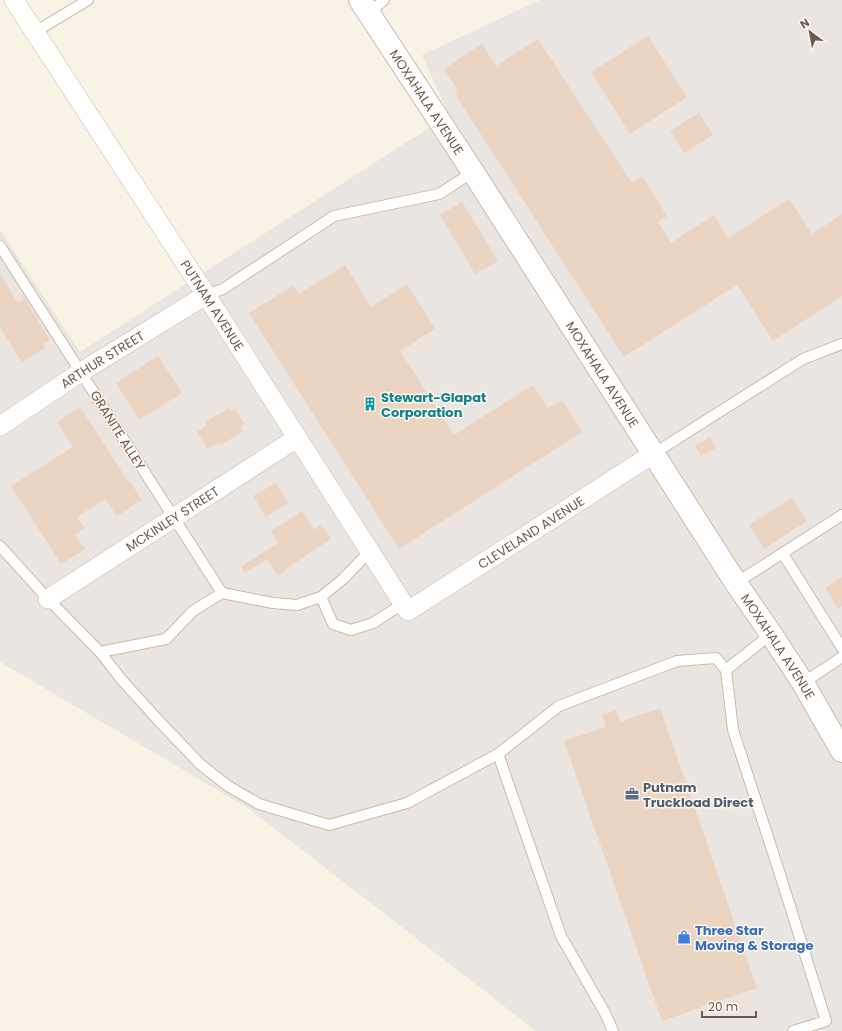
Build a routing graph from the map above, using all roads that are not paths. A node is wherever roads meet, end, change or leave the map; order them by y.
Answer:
1 (14, 0) edge
2 (88, 0) edge
3 (371, 4) edge
4 (35, 32) junction
5 (473, 172) junction
6 (0, 246) edge
7 (206, 295) junction
8 (842, 344) edge
9 (81, 372) junction
10 (0, 426) edge
11 (297, 438) junction
12 (653, 454) junction
13 (842, 515) edge
14 (173, 517) junction
15 (0, 546) edge
16 (370, 550) junction
17 (783, 554) junction
18 (736, 583) junction
19 (222, 593) junction
20 (322, 597) junction
21 (48, 599) junction
22 (406, 607) junction
23 (771, 634) junction
24 (842, 648) edge
25 (100, 652) junction
26 (842, 657) edge
27 (726, 670) junction
28 (803, 683) junction
29 (842, 751) edge
30 (498, 754) junction
31 (613, 1031) edge
32 (793, 1031) edge

1 - 4 street, PUTNAM AVENUE
2 - 4 lane
3 - 5 street, MOXAHALA AVENUE
4 - 7 street, PUTNAM AVENUE
5 - 7 lane
5 - 12 street, MOXAHALA AVENUE
6 - 9 lane, GRANITE ALLEY
7 - 9 street, ARTHUR STREET
7 - 11 street, PUTNAM AVENUE
8 - 12 lane
9 - 10 street, ARTHUR STREET
9 - 14 lane, GRANITE ALLEY
11 - 14 street, MCKINLEY STREET
11 - 16 street, PUTNAM AVENUE
12 - 18 street, MOXAHALA AVENUE
12 - 22 street, CLEVELAND AVENUE
13 - 17 lane
14 - 19 lane, GRANITE ALLEY
14 - 21 street, MCKINLEY STREET
15 - 21 lane
16 - 20 lane
16 - 22 street, PUTNAM AVENUE
17 - 18 lane
17 - 24 lane
18 - 23 street, MOXAHALA AVENUE
19 - 20 lane
19 - 25 lane
20 - 22 lane
21 - 25 lane
23 - 27 lane
23 - 28 street, MOXAHALA AVENUE
25 - 30 lane
26 - 28 lane
27 - 30 lane
27 - 32 lane
28 - 29 street, MOXAHALA AVENUE
30 - 31 lane

